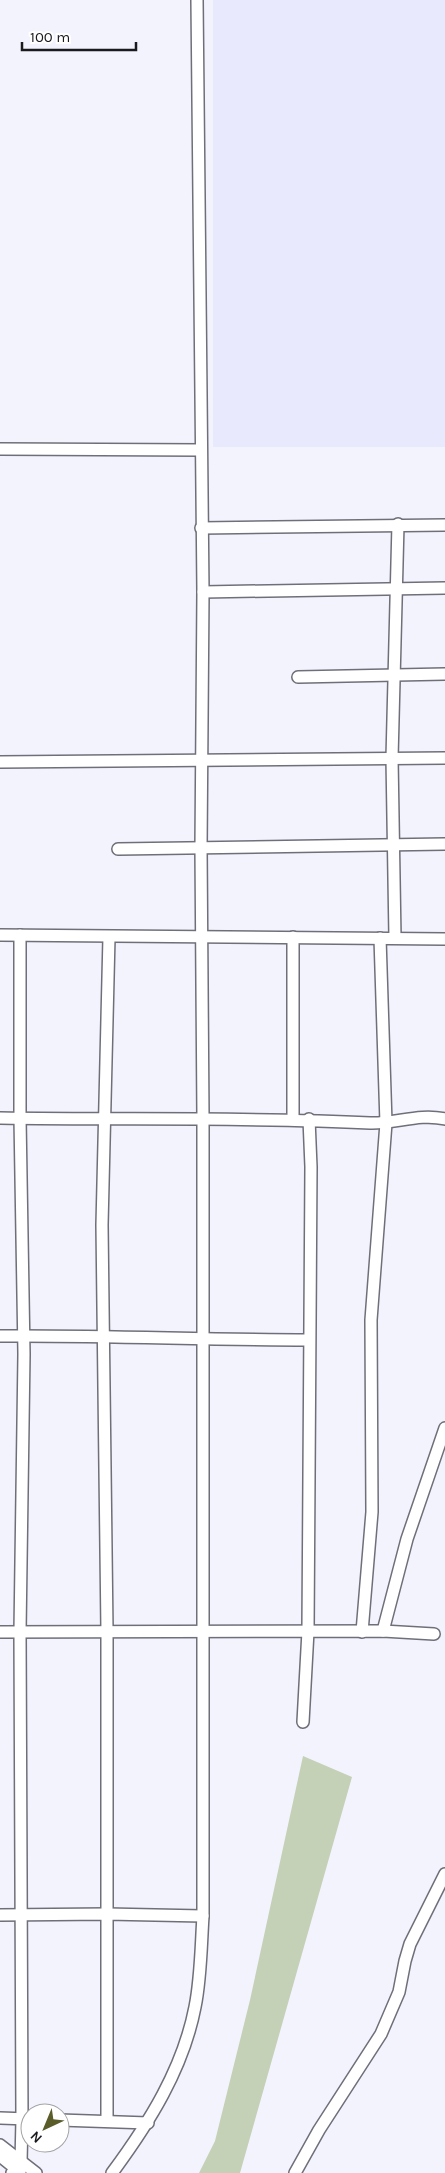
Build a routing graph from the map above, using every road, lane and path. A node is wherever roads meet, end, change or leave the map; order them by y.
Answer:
1 (197, 0) edge
2 (0, 449) edge
3 (201, 450) junction
4 (398, 524) junction
5 (445, 525) edge
6 (201, 528) junction
7 (445, 588) edge
8 (397, 590) junction
9 (203, 592) junction
10 (395, 674) junction
11 (445, 674) edge
12 (298, 677) dead end
13 (392, 758) junction
14 (445, 758) edge
15 (202, 761) junction
16 (0, 762) edge
17 (394, 844) junction
18 (445, 844) edge
19 (201, 848) junction
20 (118, 849) dead end
21 (0, 935) edge
22 (20, 935) junction
23 (202, 936) junction
24 (108, 937) junction
25 (293, 937) junction
26 (380, 938) junction
27 (395, 938) junction
28 (445, 939) edge
29 (0, 1118) edge
30 (20, 1118) junction
31 (105, 1118) junction
32 (203, 1118) junction
33 (293, 1119) junction
34 (309, 1119) junction
35 (445, 1119) edge
36 (386, 1123) junction
37 (0, 1336) edge
38 (24, 1336) junction
39 (104, 1336) junction
40 (203, 1340) junction
41 (309, 1340) junction
42 (445, 1428) edge
43 (107, 1631) junction
44 (308, 1631) junction
45 (383, 1631) junction
46 (0, 1632) edge
47 (20, 1632) junction
48 (204, 1632) junction
49 (362, 1632) junction
50 (434, 1634) dead end
51 (303, 1722) dead end
52 (445, 1874) edge
53 (107, 1914) junction
54 (0, 1915) edge
55 (22, 1915) junction
56 (203, 1916) junction
57 (26, 2103) edge
58 (0, 2118) edge
59 (20, 2119) edge
60 (70, 2120) edge
61 (108, 2121) junction
62 (148, 2123) junction
63 (0, 2145) edge
64 (21, 2153) edge
65 (0, 2156) edge
66 (18, 2169) edge
67 (36, 2173) edge
68 (112, 2173) edge
69 (295, 2173) edge

1 - 3 street
2 - 3 street
3 - 6 street
4 - 5 street
4 - 6 street
4 - 8 street
6 - 9 street
7 - 8 street
8 - 9 street
8 - 10 street
9 - 15 street
10 - 11 street
10 - 12 street
10 - 13 street
13 - 14 street
13 - 15 street
13 - 17 street
15 - 16 street
15 - 19 street
17 - 18 street
17 - 19 street
17 - 27 street
19 - 20 street
19 - 23 street
21 - 22 street
22 - 24 street
22 - 30 street
23 - 24 street
23 - 25 street
23 - 32 street
24 - 31 street
25 - 26 street
25 - 33 street
26 - 27 street
26 - 36 street
27 - 28 street
29 - 30 street
30 - 31 street
30 - 38 street
31 - 32 street
31 - 39 street
32 - 33 street
32 - 40 street
33 - 34 street
34 - 36 street
34 - 41 street
35 - 36 street
36 - 49 street
37 - 38 street
38 - 39 street
38 - 47 street
39 - 40 street
39 - 43 street
40 - 41 street
40 - 48 street
41 - 44 street
42 - 45 street
43 - 47 street
43 - 48 street
43 - 53 street
44 - 48 street
44 - 49 street
44 - 51 street
45 - 49 street
45 - 50 street
46 - 47 street
47 - 55 street
48 - 56 street
52 - 69 street
53 - 55 street
53 - 56 street
53 - 61 street
54 - 55 street
55 - 57 street
56 - 62 street
58 - 59 street
60 - 61 street
61 - 62 street
62 - 68 street
63 - 66 street
64 - 66 street
65 - 66 street
66 - 67 street

